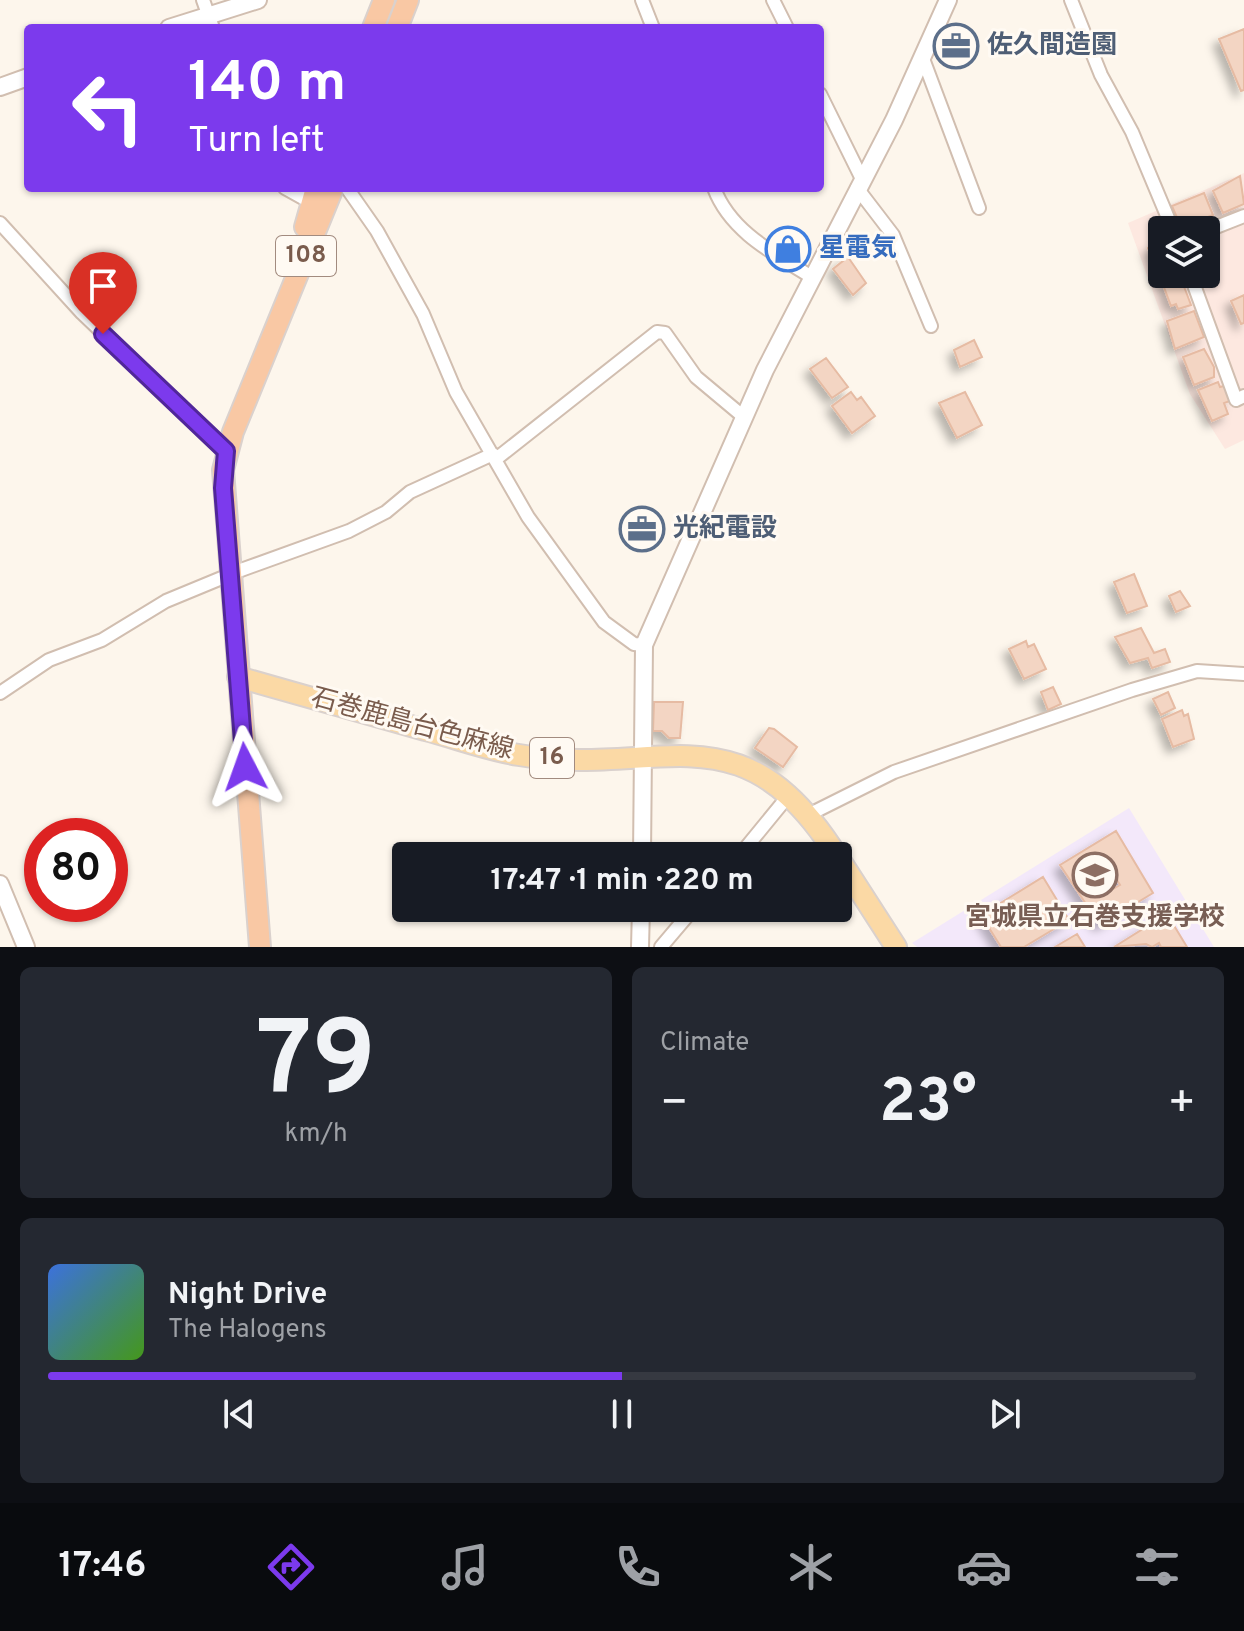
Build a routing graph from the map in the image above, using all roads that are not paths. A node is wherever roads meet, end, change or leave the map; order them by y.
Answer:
1 (258, 0) edge
2 (384, 0) edge
3 (408, 0) edge
4 (642, 0) edge
5 (773, 0) edge
6 (948, 0) edge
7 (1071, 0) edge
8 (208, 14) edge
9 (180, 24) edge
10 (375, 24) edge
11 (399, 24) edge
12 (651, 24) edge
13 (785, 24) edge
14 (922, 56) junction
15 (24, 78) edge
16 (0, 87) edge
17 (824, 103) edge
18 (860, 183) junction
19 (331, 192) edge
20 (350, 192) edge
21 (716, 192) edge
22 (314, 196) edge
23 (979, 208) dead end
24 (1167, 216) edge
25 (1244, 216) edge
26 (0, 223) edge
27 (1220, 225) edge
28 (810, 276) junction
29 (1195, 288) edge
30 (278, 323) junction
31 (931, 326) dead end
32 (1244, 396) edge
33 (745, 418) junction
34 (226, 451) junction
35 (494, 456) junction
36 (230, 574) junction
37 (644, 645) junction
38 (1244, 674) edge
39 (238, 677) junction
40 (0, 693) edge
41 (644, 755) junction
42 (789, 795) junction
43 (808, 815) junction
44 (642, 842) edge
45 (750, 842) edge
46 (827, 842) edge
47 (852, 879) edge
48 (0, 884) edge
49 (641, 922) edge
50 (682, 922) edge
51 (26, 947) edge
52 (260, 947) edge
53 (640, 947) edge
54 (661, 947) edge
55 (896, 947) edge

1 - 8 street
2 - 10 highway
3 - 11 highway
4 - 12 street
5 - 13 street
6 - 14 street
7 - 24 street
8 - 9 street
14 - 18 street
14 - 23 street
15 - 16 street
17 - 18 street
18 - 28 street
18 - 31 street
19 - 30 highway, 108
20 - 35 street
21 - 28 street
22 - 30 highway, 108
25 - 27 street
26 - 34 street
28 - 33 street
29 - 32 street
30 - 34 highway, 108
33 - 35 street
33 - 37 street
34 - 36 highway, 108
35 - 36 street
35 - 37 street
36 - 39 highway, 108
36 - 40 street
37 - 41 street
38 - 43 street
39 - 41 main road, 石巻鹿島台色麻線 / 16
39 - 52 highway, 108
41 - 42 main road, 石巻鹿島台色麻線 / 16
41 - 44 street
42 - 43 main road, 石巻鹿島台色麻線 / 16
42 - 45 street
43 - 46 main road, 石巻鹿島台色麻線 / 16
47 - 55 main road, 石巻鹿島台色麻線 / 16
48 - 51 street
49 - 53 street
50 - 54 street

